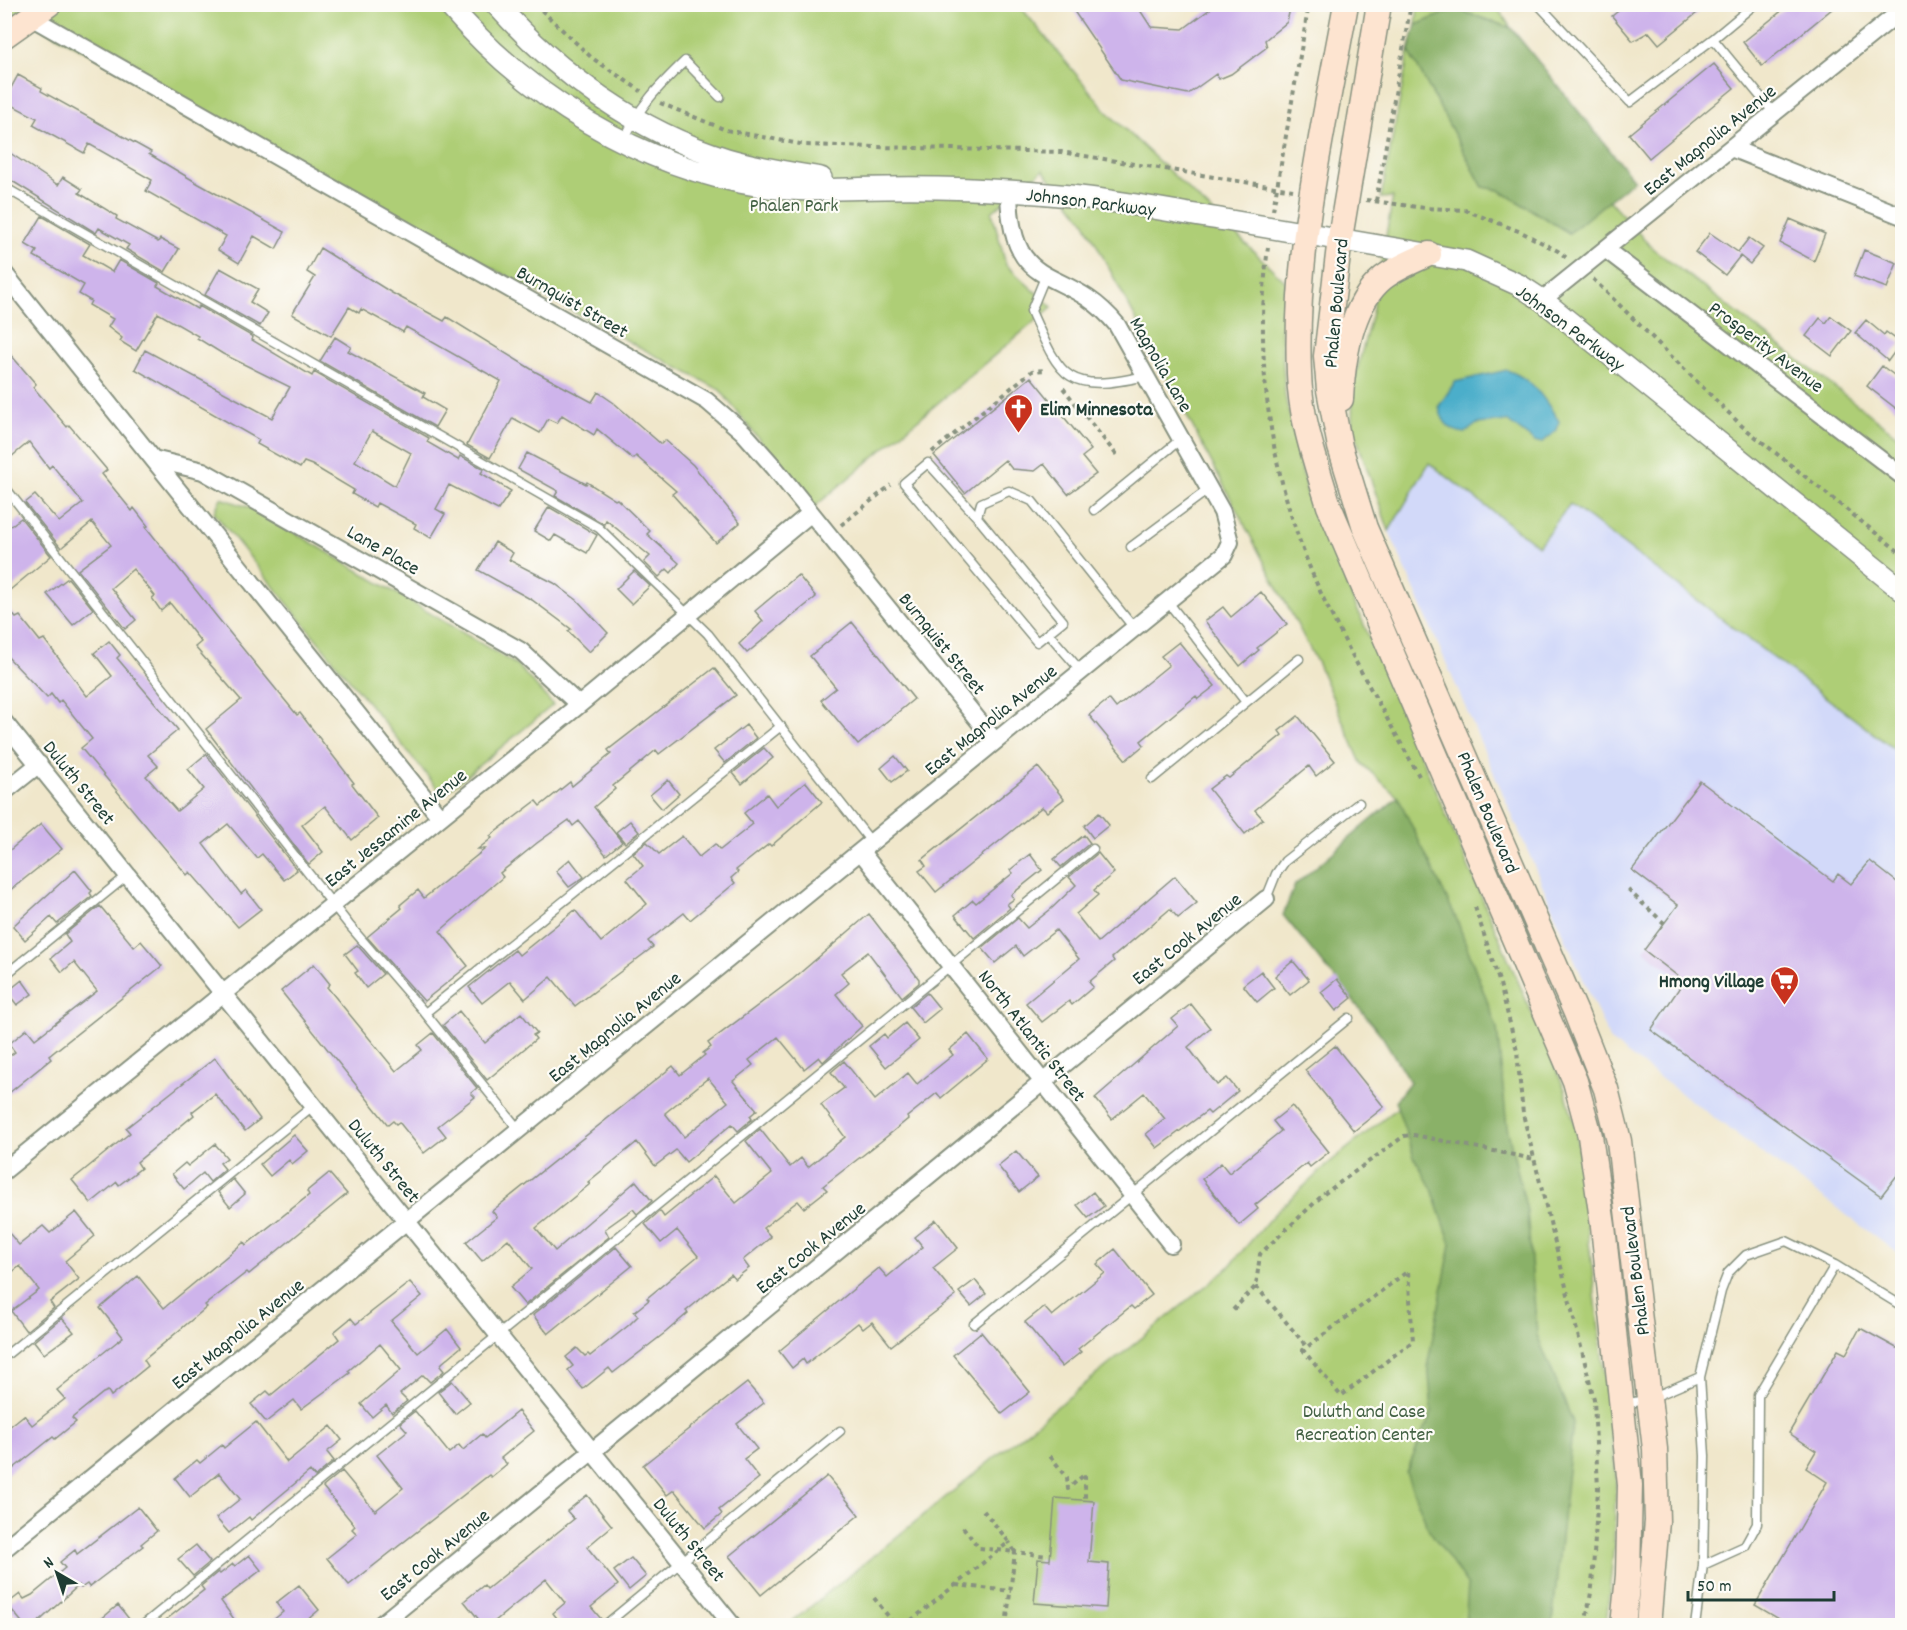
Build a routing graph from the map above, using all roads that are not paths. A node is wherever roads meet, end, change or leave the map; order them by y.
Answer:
1 (448, 4) edge
2 (496, 4) edge
3 (1346, 4) edge
4 (1379, 4) edge
5 (1538, 4) edge
6 (1755, 4) edge
7 (38, 8) edge
8 (1902, 10) edge
9 (4, 36) edge
10 (1713, 39) junction
11 (720, 97) dead end
12 (1774, 113) junction
13 (634, 117) junction
14 (624, 141) junction
15 (1731, 148) junction
16 (4, 187) edge
17 (884, 188) junction
18 (1009, 190) junction
19 (1902, 216) edge
20 (1306, 233) junction
21 (1340, 238) junction
22 (1605, 249) junction
23 (1429, 254) junction
24 (4, 273) edge
25 (1045, 277) junction
26 (1542, 300) junction
27 (1146, 376) junction
28 (1181, 439) junction
29 (153, 459) junction
30 (1902, 476) edge
31 (4, 486) edge
32 (1209, 489) junction
33 (1359, 508) junction
34 (1094, 510) dead end
35 (811, 513) junction
36 (977, 517) junction
37 (1226, 525) joint
38 (1131, 547) dead end
39 (1902, 590) edge
40 (1168, 602) junction
41 (688, 615) junction
42 (1134, 628) junction
43 (1048, 633) junction
44 (1299, 659) dead end
45 (1081, 671) junction
46 (1246, 702) junction
47 (579, 705) junction
48 (4, 722) edge
49 (781, 726) junction
50 (995, 741) junction
51 (39, 764) junction
52 (1152, 779) dead end
53 (4, 792) edge
54 (1359, 802) dead end
55 (440, 817) junction
56 (866, 848) junction
57 (1093, 849) dead end
58 (128, 875) junction
59 (1266, 899) joint
60 (333, 905) junction
61 (950, 964) junction
62 (4, 976) edge
63 (224, 993) junction
64 (425, 1013) junction
65 (1349, 1018) dead end
66 (1044, 1082) junction
67 (314, 1105) junction
68 (519, 1130) junction
69 (4, 1172) edge
70 (1132, 1194) junction
71 (407, 1221) junction
72 (1171, 1244) dead end
73 (1835, 1265) junction
74 (1902, 1306) edge
75 (974, 1324) dead end
76 (498, 1333) junction
77 (4, 1358) edge
78 (1700, 1377) junction
79 (1649, 1399) junction
80 (1622, 1404) junction
81 (840, 1431) dead end
82 (593, 1452) junction
83 (4, 1549) edge
84 (682, 1562) junction
85 (1703, 1565) junction
86 (142, 1626) edge
87 (379, 1626) edge
88 (604, 1626) edge
89 (734, 1626) edge
90 (1623, 1626) edge
91 (1648, 1626) edge
92 (1695, 1626) edge

1 - 14 street, Johnson Parkway
2 - 13 street, Johnson Parkway
3 - 20 main road, Phalen Boulevard
4 - 21 main road, Phalen Boulevard
5 - 10 lane
6 - 10 lane
7 - 9 main road
7 - 35 street, Burnquist Street
8 - 12 street, East Magnolia Avenue
10 - 12 lane
11 - 13 lane
12 - 15 street, East Magnolia Avenue
13 - 14 lane
13 - 17 street, Johnson Parkway
14 - 17 street, Johnson Parkway
15 - 19 street
15 - 22 street, East Magnolia Avenue
16 - 41 lane
17 - 18 street, Johnson Parkway
18 - 20 street, Johnson Parkway
18 - 25 street, Magnolia Lane
20 - 21 street, Johnson Parkway
20 - 80 main road, Phalen Boulevard
21 - 23 street, Johnson Parkway
21 - 33 main road, Phalen Boulevard
22 - 26 street, East Magnolia Avenue
22 - 30 street, Prosperity Avenue
23 - 26 street, Johnson Parkway
23 - 33 main road
24 - 29 street
25 - 27 street, Magnolia Lane
25 - 27 lane
26 - 39 street, Johnson Parkway
27 - 28 street, Magnolia Lane
28 - 32 street, Magnolia Lane
28 - 34 lane
29 - 47 street, Lane Place
29 - 55 street
31 - 60 lane
32 - 37 street, Magnolia Lane
32 - 38 lane
33 - 79 main road, Phalen Boulevard
35 - 41 street, East Jessamine Avenue
35 - 50 street, Burnquist Street
36 - 42 lane
36 - 43 lane
36 - 43 lane
37 - 40 street, East Magnolia Avenue
40 - 42 street, East Magnolia Avenue
40 - 46 lane
41 - 47 street, East Jessamine Avenue
41 - 49 lane
42 - 45 street, East Magnolia Avenue
43 - 45 lane
44 - 46 lane
45 - 50 street, East Magnolia Avenue
46 - 52 lane
47 - 55 street, East Jessamine Avenue
48 - 51 street, Duluth Street
49 - 56 lane
49 - 64 lane
50 - 56 street, East Magnolia Avenue
51 - 53 street
51 - 58 street, Duluth Street
54 - 59 lane
55 - 60 street, East Jessamine Avenue
56 - 61 street, North Atlantic Street
56 - 68 street, East Magnolia Avenue
57 - 61 lane
58 - 62 lane
58 - 63 street, Duluth Street
59 - 66 street, East Cook Avenue
60 - 63 street, East Jessamine Avenue
60 - 64 lane
61 - 66 street, North Atlantic Street
61 - 76 lane
63 - 67 street, Duluth Street
63 - 69 street, East Jessamine Avenue
64 - 68 lane
65 - 70 lane
66 - 70 street, North Atlantic Street
66 - 82 street, East Cook Avenue
67 - 71 street, Duluth Street
67 - 77 lane
68 - 71 street, East Magnolia Avenue
70 - 72 street, North Atlantic Street
70 - 75 lane
71 - 76 street, Duluth Street
71 - 83 street, East Magnolia Avenue
73 - 74 lane
73 - 78 lane
73 - 85 lane
76 - 82 street, Duluth Street
76 - 86 lane
78 - 79 lane
78 - 85 lane
79 - 80 lane
79 - 91 main road, Phalen Boulevard
80 - 90 main road, Phalen Boulevard
81 - 84 lane
82 - 84 street, Duluth Street
82 - 87 street, East Cook Avenue
84 - 88 lane
84 - 89 street, Duluth Street
85 - 92 lane

